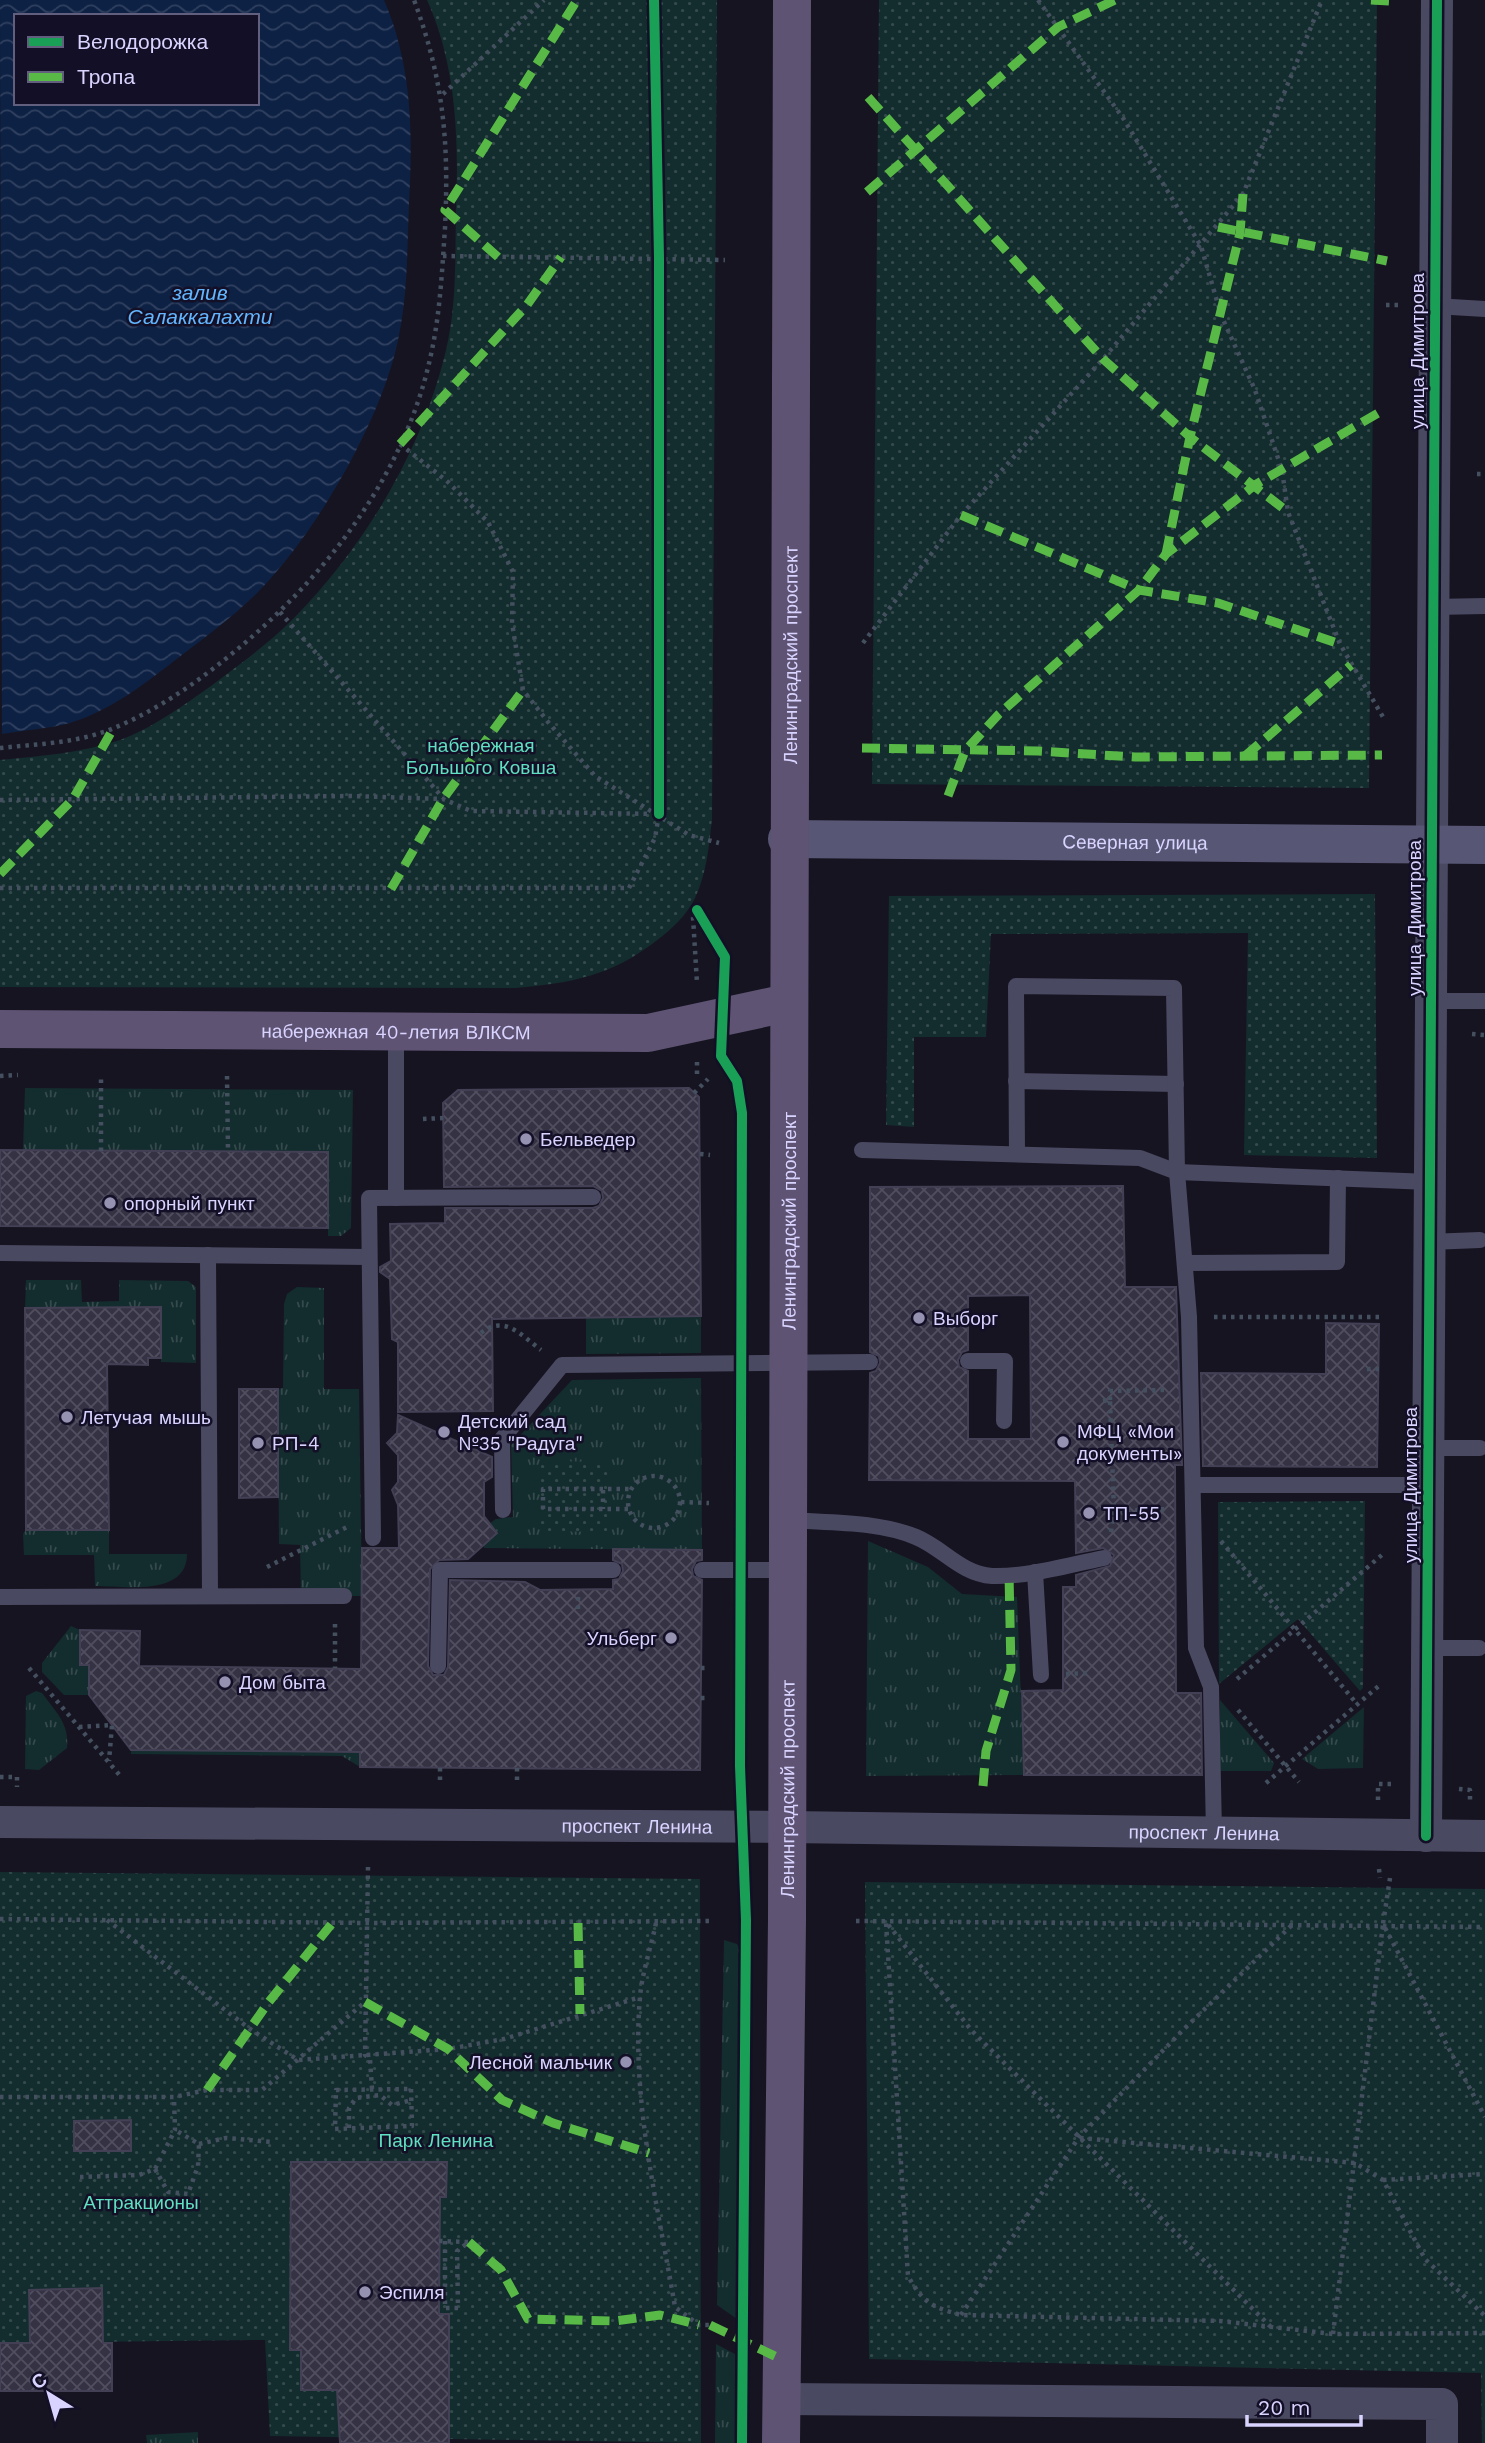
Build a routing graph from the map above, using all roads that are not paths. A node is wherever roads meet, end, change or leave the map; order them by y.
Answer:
1 (792, 0) edge
2 (1437, 0) edge
3 (1435, 306) junction
4 (1485, 309) edge
5 (1485, 606) edge
6 (1433, 607) junction
7 (787, 839) junction
8 (1432, 845) junction
9 (1485, 845) edge
10 (1431, 1001) junction
11 (1485, 1001) edge
12 (787, 1003) junction
13 (0, 1029) edge
14 (396, 1030) junction
15 (1016, 1081) junction
16 (1176, 1084) junction
17 (862, 1150) dead end
18 (1017, 1154) junction
19 (1177, 1172) junction
20 (1338, 1178) junction
21 (1430, 1181) junction
22 (593, 1196) dead end
23 (396, 1198) junction
24 (1480, 1240) dead end
25 (1429, 1242) junction
26 (0, 1253) edge
27 (208, 1255) junction
28 (368, 1257) junction
29 (1187, 1263) junction
30 (968, 1361) dead end
31 (787, 1362) junction
32 (870, 1362) dead end
33 (1004, 1421) dead end
34 (1428, 1448) junction
35 (1480, 1448) dead end
36 (1193, 1485) junction
37 (1428, 1485) junction
38 (503, 1510) dead end
39 (786, 1520) junction
40 (373, 1538) dead end
41 (1104, 1558) road end
42 (613, 1570) dead end
43 (702, 1570) dead end
44 (786, 1570) junction
45 (1035, 1572) junction
46 (210, 1596) junction
47 (339, 1596) road end
48 (0, 1597) edge
49 (1426, 1648) junction
50 (1479, 1648) dead end
51 (438, 1666) dead end
52 (1041, 1675) dead end
53 (0, 1822) edge
54 (787, 1827) junction
55 (1214, 1833) junction
56 (1426, 1836) junction
57 (1485, 1836) edge
58 (781, 2399) junction
59 (781, 2443) edge
60 (1441, 2443) edge

1 - 7 main road, Ленинградский проспект
2 - 3 street, улица Димитрова
3 - 4 lane
3 - 6 street, улица Димитрова
5 - 6 lane
6 - 8 street, улица Димитрова
7 - 8 main road, Северная улица
7 - 12 main road, Ленинградский проспект
8 - 9 main road, Северная улица
8 - 10 street, улица Димитрова
10 - 11 lane
10 - 21 street, улица Димитрова
12 - 14 main road, набережная 40-летия ВЛКСМ
12 - 31 main road, Ленинградский проспект
13 - 14 main road, набережная 40-летия ВЛКСМ
14 - 23 lane
15 - 16 lane
15 - 16 lane
15 - 18 lane
16 - 19 lane
17 - 18 lane
18 - 19 lane
19 - 20 lane
19 - 29 lane
20 - 21 lane
20 - 29 lane
21 - 25 street, улица Димитрова
22 - 23 lane
23 - 28 lane
24 - 25 lane
25 - 34 street, улица Димитрова
26 - 27 lane
27 - 28 lane
27 - 46 lane
28 - 40 lane
29 - 36 lane
30 - 33 lane
31 - 32 lane
31 - 38 lane
31 - 39 main road, Ленинградский проспект
34 - 35 lane
34 - 37 street, улица Димитрова
36 - 37 lane
36 - 55 lane
37 - 49 street, улица Димитрова
39 - 44 main road, Ленинградский проспект
39 - 45 lane
41 - 45 lane
42 - 51 lane
43 - 44 lane
44 - 54 main road, Ленинградский проспект
45 - 52 lane
46 - 47 lane
46 - 48 lane
49 - 50 lane
49 - 56 street, улица Димитрова
53 - 54 street, проспект Ленина
54 - 55 street, проспект Ленина
54 - 58 main road, Ленинградский проспект
55 - 56 street, проспект Ленина
56 - 57 street, проспект Ленина
58 - 59 main road, Ленинградский проспект
58 - 60 street

